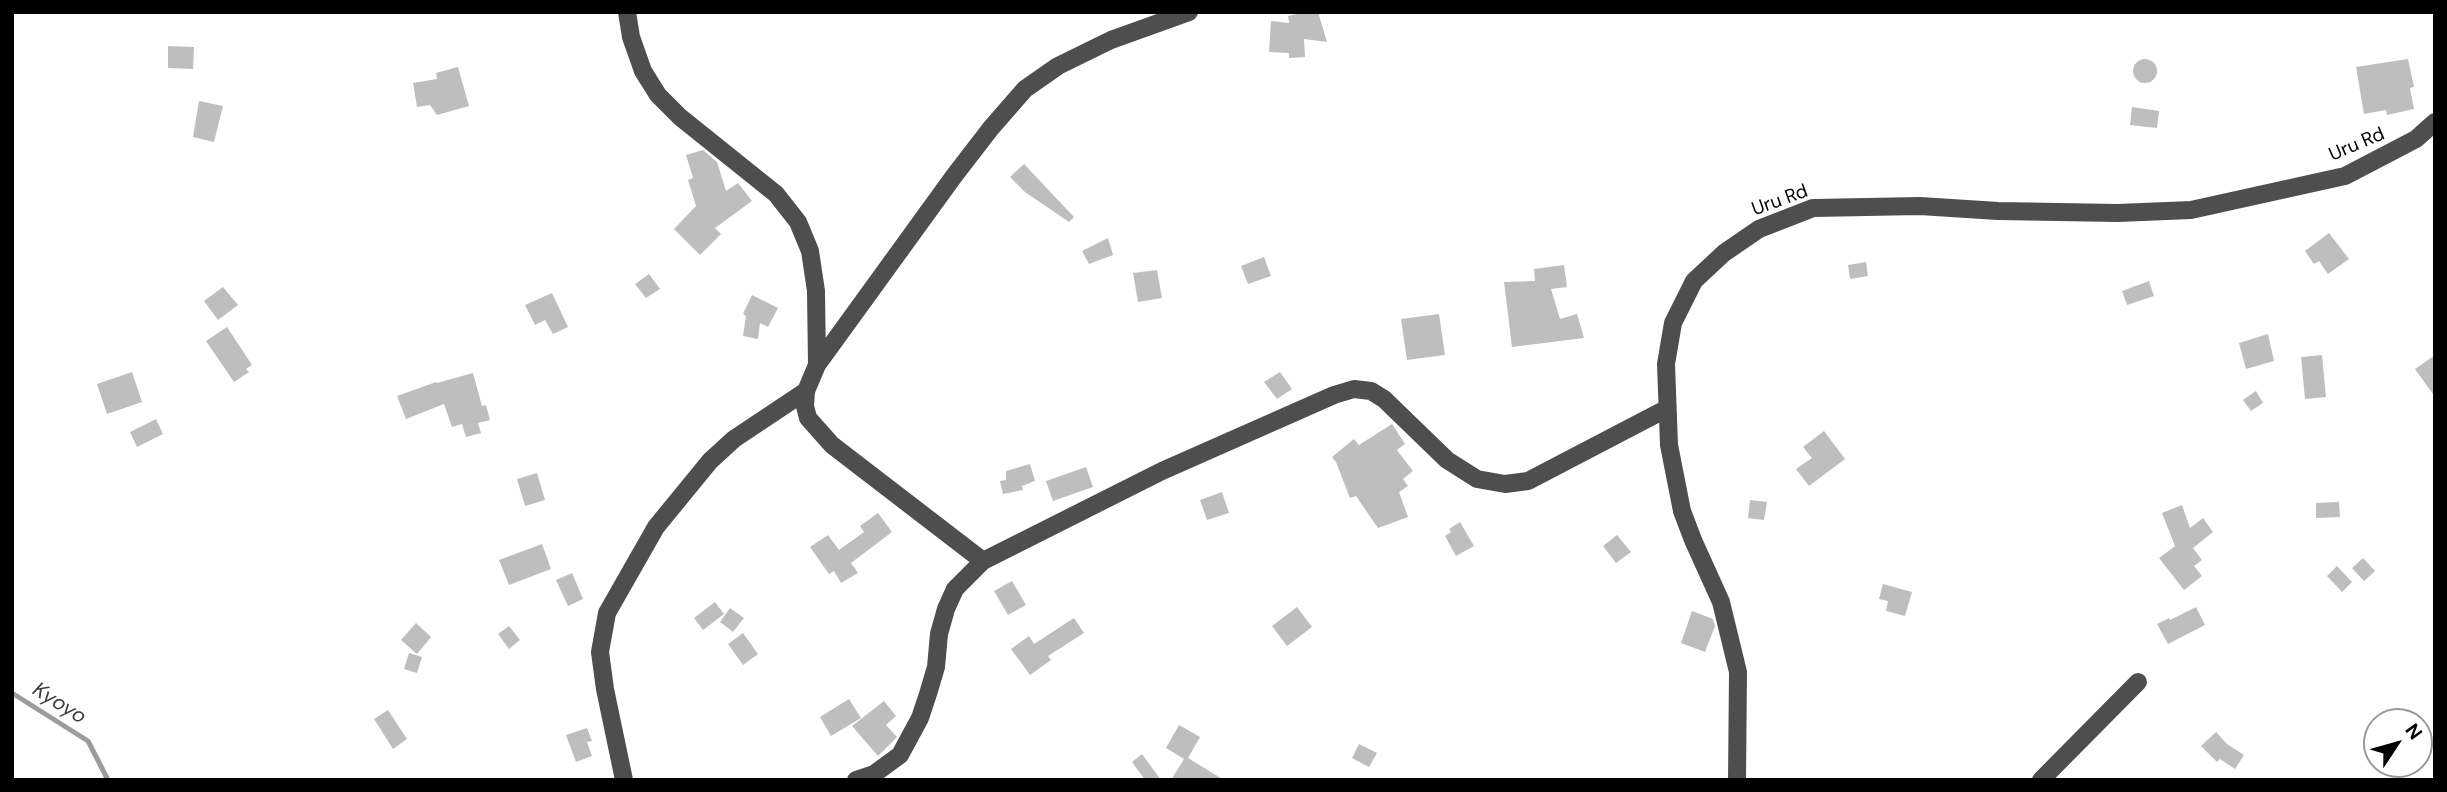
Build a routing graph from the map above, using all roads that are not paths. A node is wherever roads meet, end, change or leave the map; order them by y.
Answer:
1 (627, 12) edge
2 (1189, 12) edge
3 (2435, 122) edge
4 (817, 365) junction
5 (806, 391) junction
6 (1667, 409) junction
7 (983, 561) junction
8 (2138, 682) dead end
9 (624, 780) edge
10 (856, 780) edge
11 (1737, 780) edge
12 (2041, 780) edge

1 - 4 street
2 - 4 street
3 - 6 street, Uru Rd
4 - 5 street
5 - 7 street
5 - 9 street
6 - 7 street
6 - 11 street, Uru Rd
7 - 10 street
8 - 12 street

